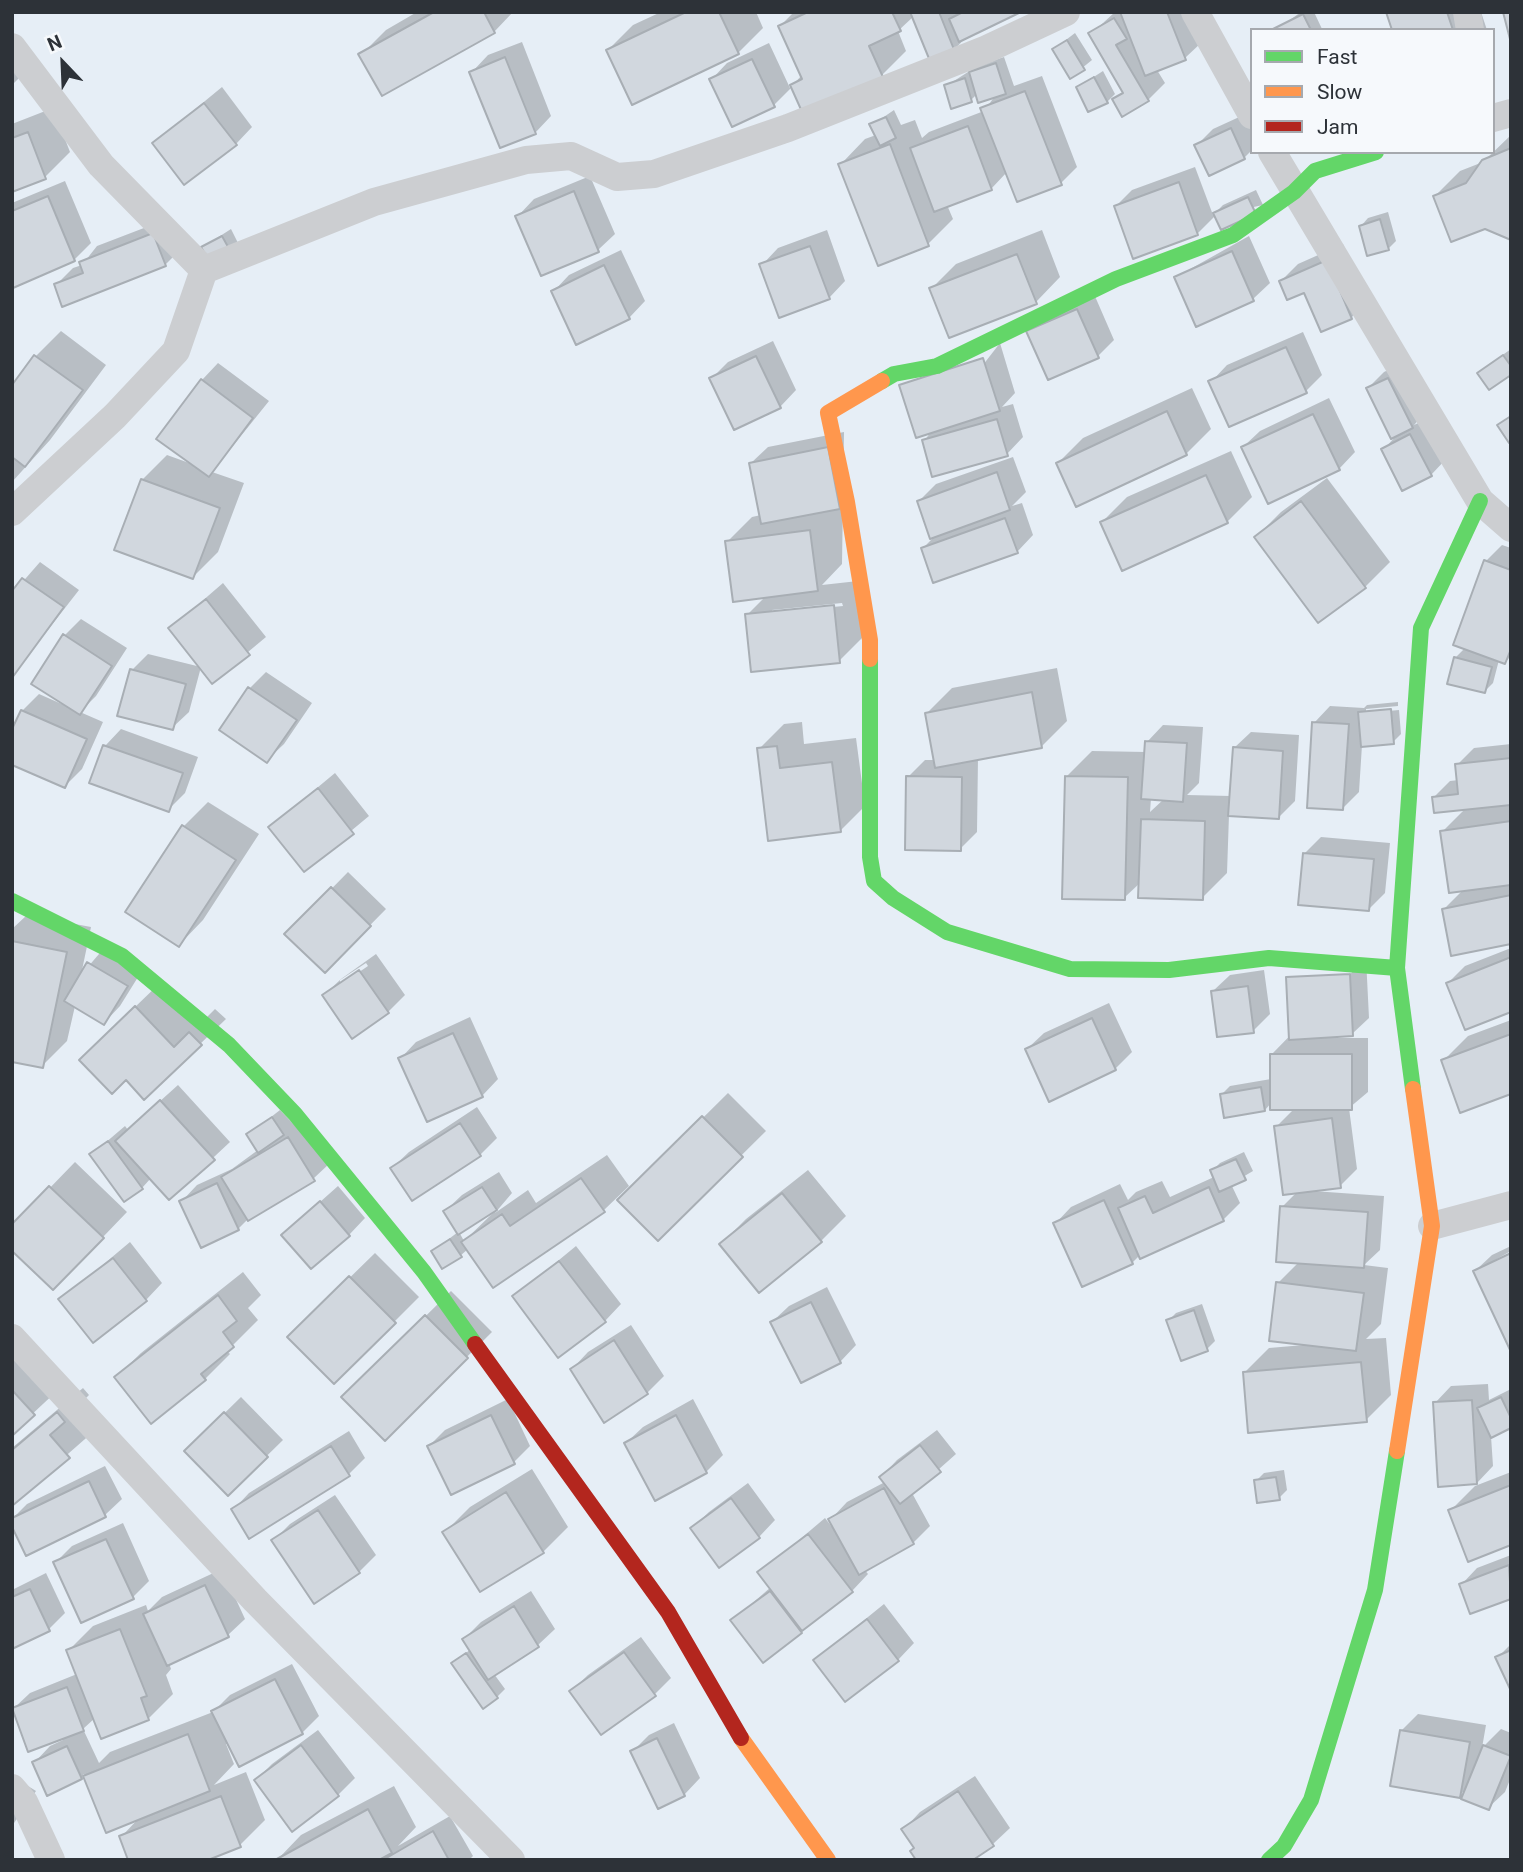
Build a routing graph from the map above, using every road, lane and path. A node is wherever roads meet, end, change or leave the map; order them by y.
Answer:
1 (1066, 12) edge
2 (1195, 12) edge
3 (12, 47) edge
4 (1250, 111) edge
5 (1273, 154) edge
6 (1370, 154) edge
7 (1294, 192) junction
8 (204, 270) junction
9 (1480, 501) junction
10 (12, 512) edge
11 (1511, 528) edge
12 (12, 901) edge
13 (1397, 968) junction
14 (1511, 1205) edge
15 (1432, 1226) junction
16 (12, 1338) edge
17 (12, 1788) edge
18 (51, 1860) edge
19 (511, 1860) edge
20 (828, 1860) edge
21 (1269, 1860) edge

1 - 8 street
2 - 4 street
3 - 8 street
5 - 7 street
6 - 7 street
7 - 9 street
7 - 13 street
8 - 10 street
9 - 11 street
9 - 13 street
12 - 20 street
13 - 15 street
14 - 15 street
15 - 21 street
16 - 19 street
17 - 18 street

